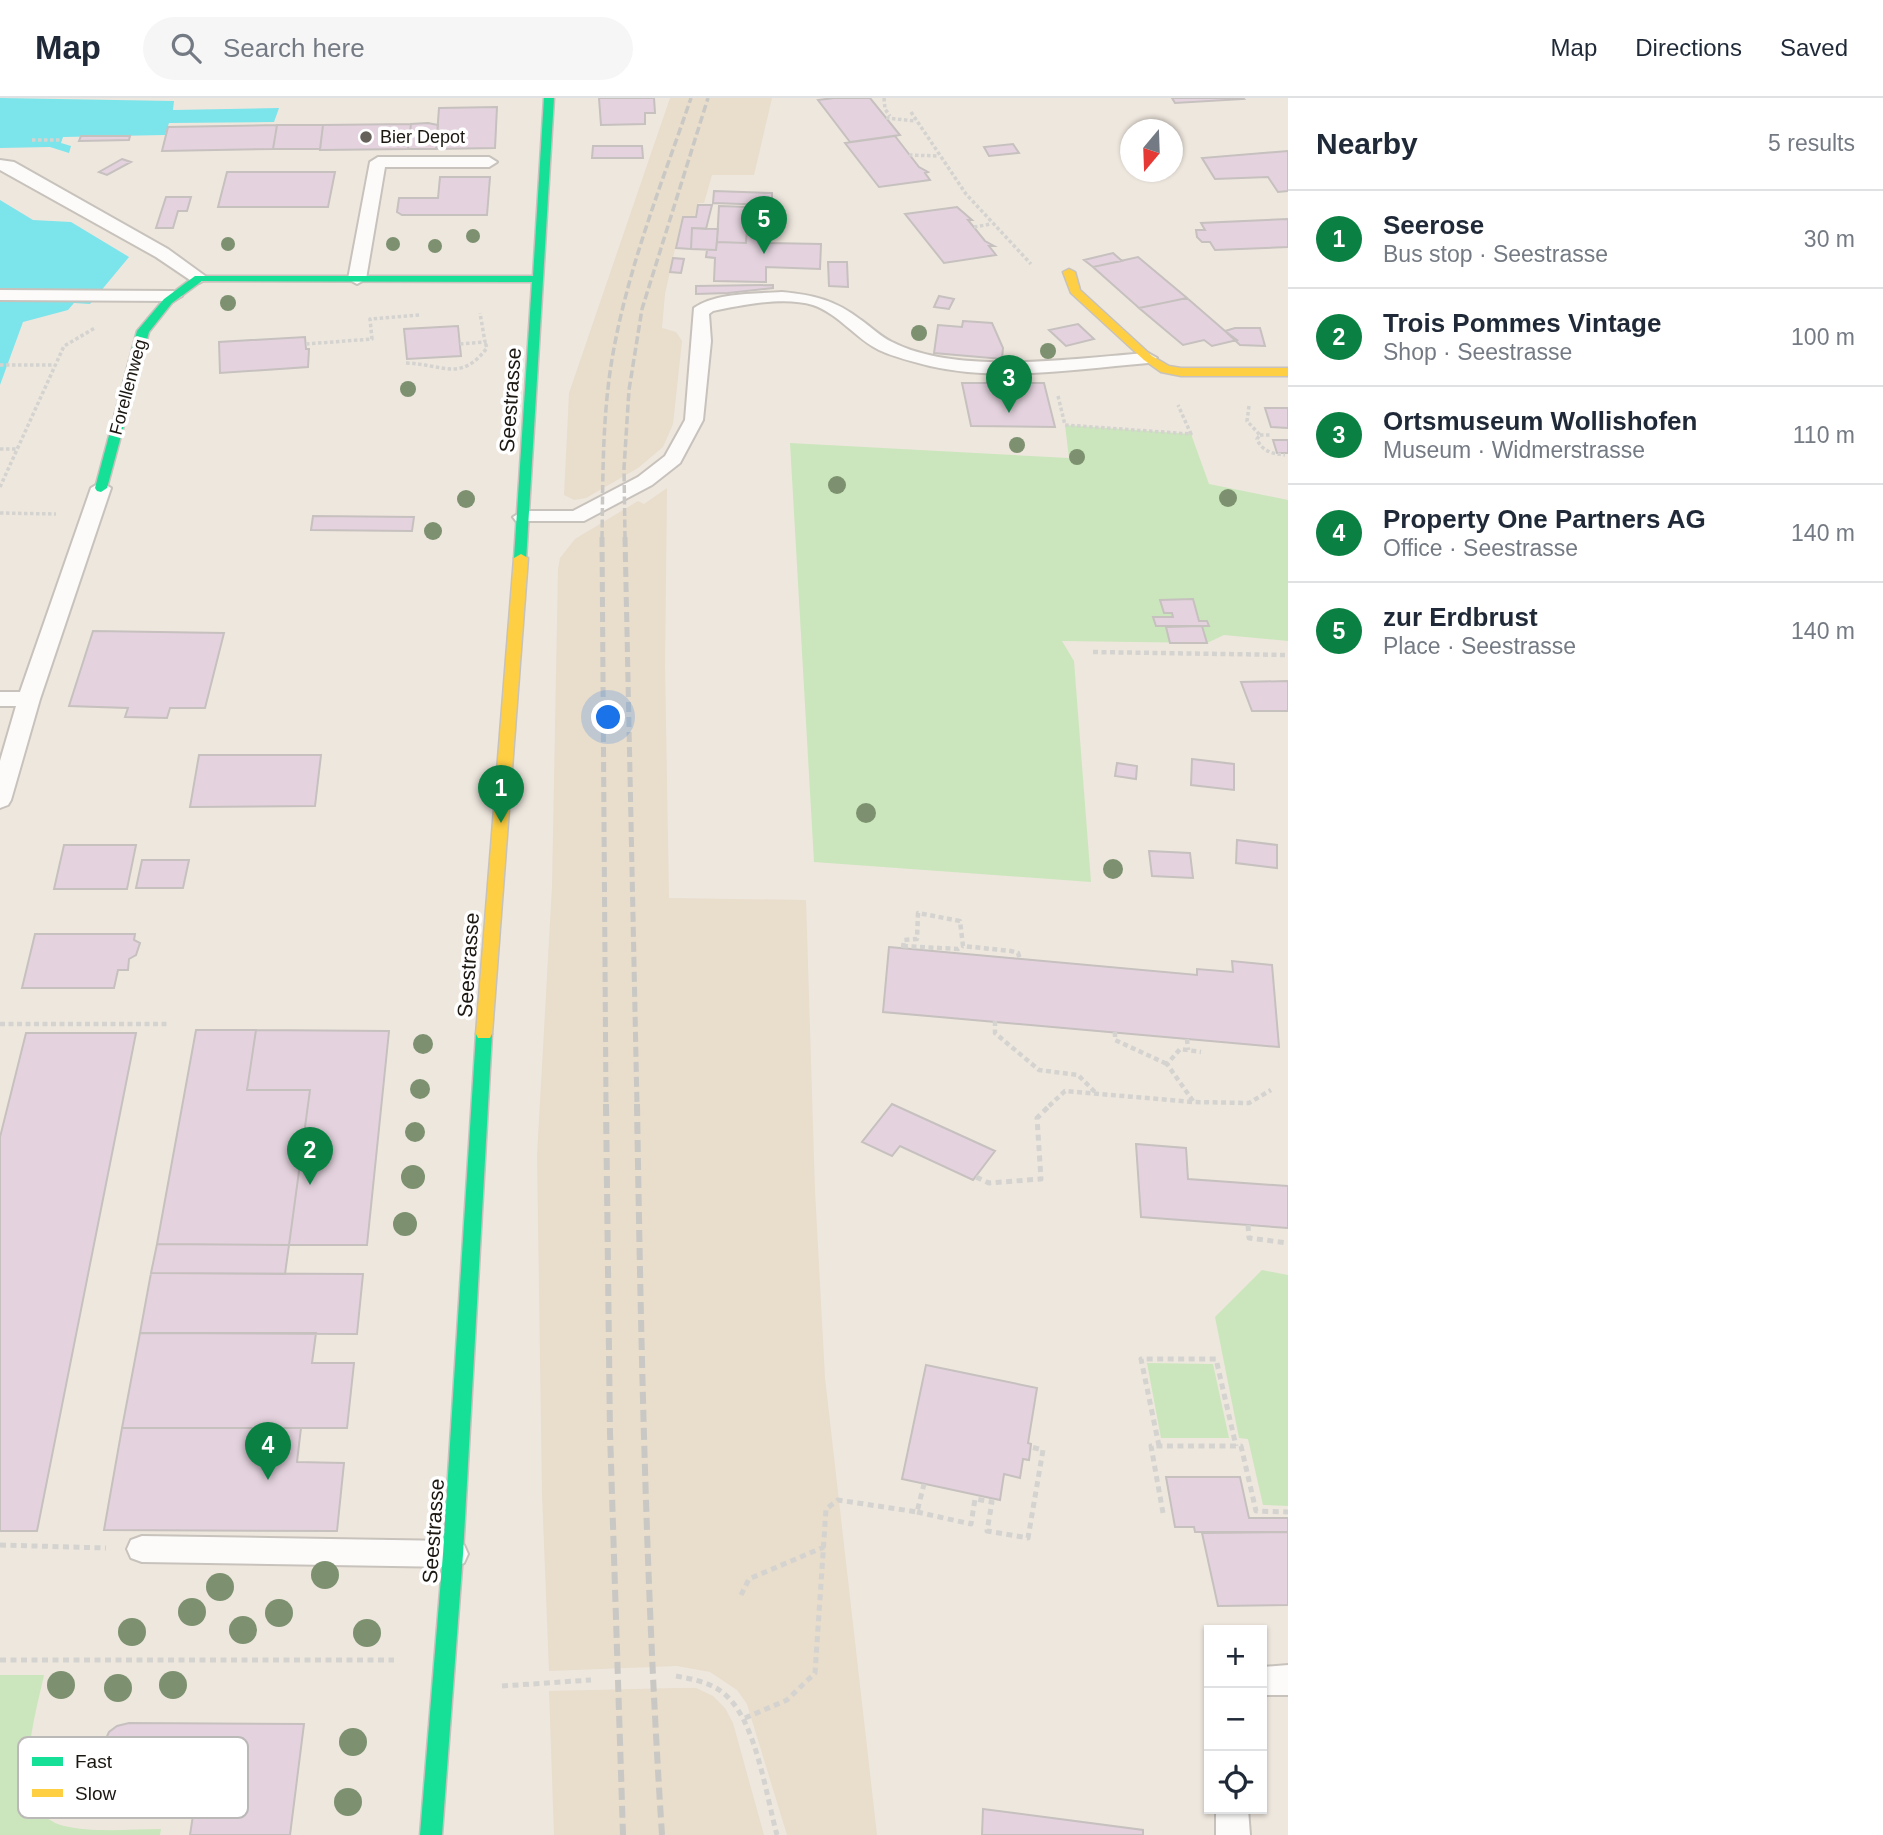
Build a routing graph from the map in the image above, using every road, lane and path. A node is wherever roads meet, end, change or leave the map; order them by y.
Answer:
1 (549, 98) edge
2 (884, 98) edge
3 (911, 112) dead end
4 (891, 117) junction
5 (886, 118) dead end
6 (916, 121) junction
7 (909, 155) dead end
8 (940, 156) junction
9 (489, 162) dead end
10 (0, 166) edge
11 (992, 223) junction
12 (974, 227) dead end
13 (1030, 260) dead end
14 (1069, 272) dead end
15 (199, 278) junction
16 (357, 279) junction
17 (539, 279) junction
18 (0, 295) edge
19 (173, 296) junction
20 (489, 310) dead end
21 (424, 315) dead end
22 (100, 325) dead end
23 (485, 342) junction
24 (306, 344) dead end
25 (460, 344) dead end
26 (1148, 358) junction
27 (406, 363) dead end
28 (0, 365) edge
29 (54, 365) junction
30 (1051, 365) junction
31 (1288, 372) edge
32 (1255, 398) dead end
33 (1177, 403) dead end
34 (1260, 435) junction
35 (1271, 435) dead end
36 (0, 449) edge
37 (17, 449) junction
38 (1285, 456) dead end
39 (0, 487) edge
40 (101, 488) joint
41 (0, 513) edge
42 (92, 515) junction
43 (523, 517) junction
44 (1093, 652) dead end
45 (1288, 655) edge
46 (0, 699) edge
47 (29, 699) junction
48 (0, 800) edge
49 (963, 946) junction
50 (1020, 959) dead end
51 (995, 1021) dead end
52 (0, 1024) edge
53 (168, 1024) dead end
54 (1115, 1032) dead end
55 (1187, 1039) dead end
56 (1188, 1050) junction
57 (1201, 1052) dead end
58 (1167, 1064) junction
59 (1271, 1090) dead end
60 (1098, 1094) junction
61 (1193, 1102) junction
62 (976, 1177) dead end
63 (1248, 1225) dead end
64 (1288, 1243) edge
65 (1159, 1446) junction
66 (1236, 1446) junction
67 (1031, 1447) dead end
68 (924, 1483) dead end
69 (917, 1512) junction
70 (1288, 1512) edge
71 (1163, 1513) dead end
72 (0, 1545) edge
73 (824, 1547) junction
74 (142, 1549) joint
75 (453, 1554) junction
76 (741, 1595) dead end
77 (0, 1660) edge
78 (394, 1660) dead end
79 (676, 1676) dead end
80 (591, 1680) dead end
81 (1288, 1680) edge
82 (1267, 1681) edge
83 (502, 1686) dead end
84 (745, 1718) junction
85 (1232, 1814) edge
86 (431, 1835) edge
87 (777, 1835) edge
88 (1233, 1835) edge

1 - 17 main road, Seestrasse
2 - 4 path
3 - 6 path
4 - 5 path
4 - 6 path
6 - 8 path
7 - 8 path
8 - 11 path
9 - 16 lane
10 - 15 lane
11 - 12 path
11 - 13 path
14 - 26 main road
15 - 16 main road
15 - 19 main road, Forellenweg
16 - 17 main road
17 - 43 main road, Seestrasse
18 - 19 lane
19 - 40 main road, Forellenweg
20 - 23 path
21 - 24 path
22 - 29 path
23 - 25 path
23 - 27 path
26 - 30 lane
26 - 31 main road
28 - 29 path
29 - 37 path
30 - 33 path
30 - 43 lane
32 - 34 path
34 - 35 path
34 - 38 path
36 - 37 path
37 - 39 path
40 - 42 lane, Forellenweg
41 - 42 path
42 - 47 lane, Forellenweg
43 - 75 main road, Seestrasse
44 - 45 path
46 - 47 lane
47 - 48 lane, Forellenweg
49 - 49 path
49 - 50 path
51 - 60 path
52 - 53 path
54 - 58 path
55 - 56 path
56 - 57 path
56 - 58 path
58 - 61 path
59 - 61 path
60 - 61 path
60 - 62 path
63 - 64 path
65 - 66 path
65 - 66 path
65 - 71 path
66 - 70 path
67 - 69 path
68 - 69 path
69 - 73 path
72 - 74 path
73 - 76 path
73 - 84 path
74 - 75 lane
75 - 86 main road, Seestrasse
77 - 78 path
79 - 84 path
80 - 83 path
81 - 82 lane
84 - 87 path
85 - 88 lane

